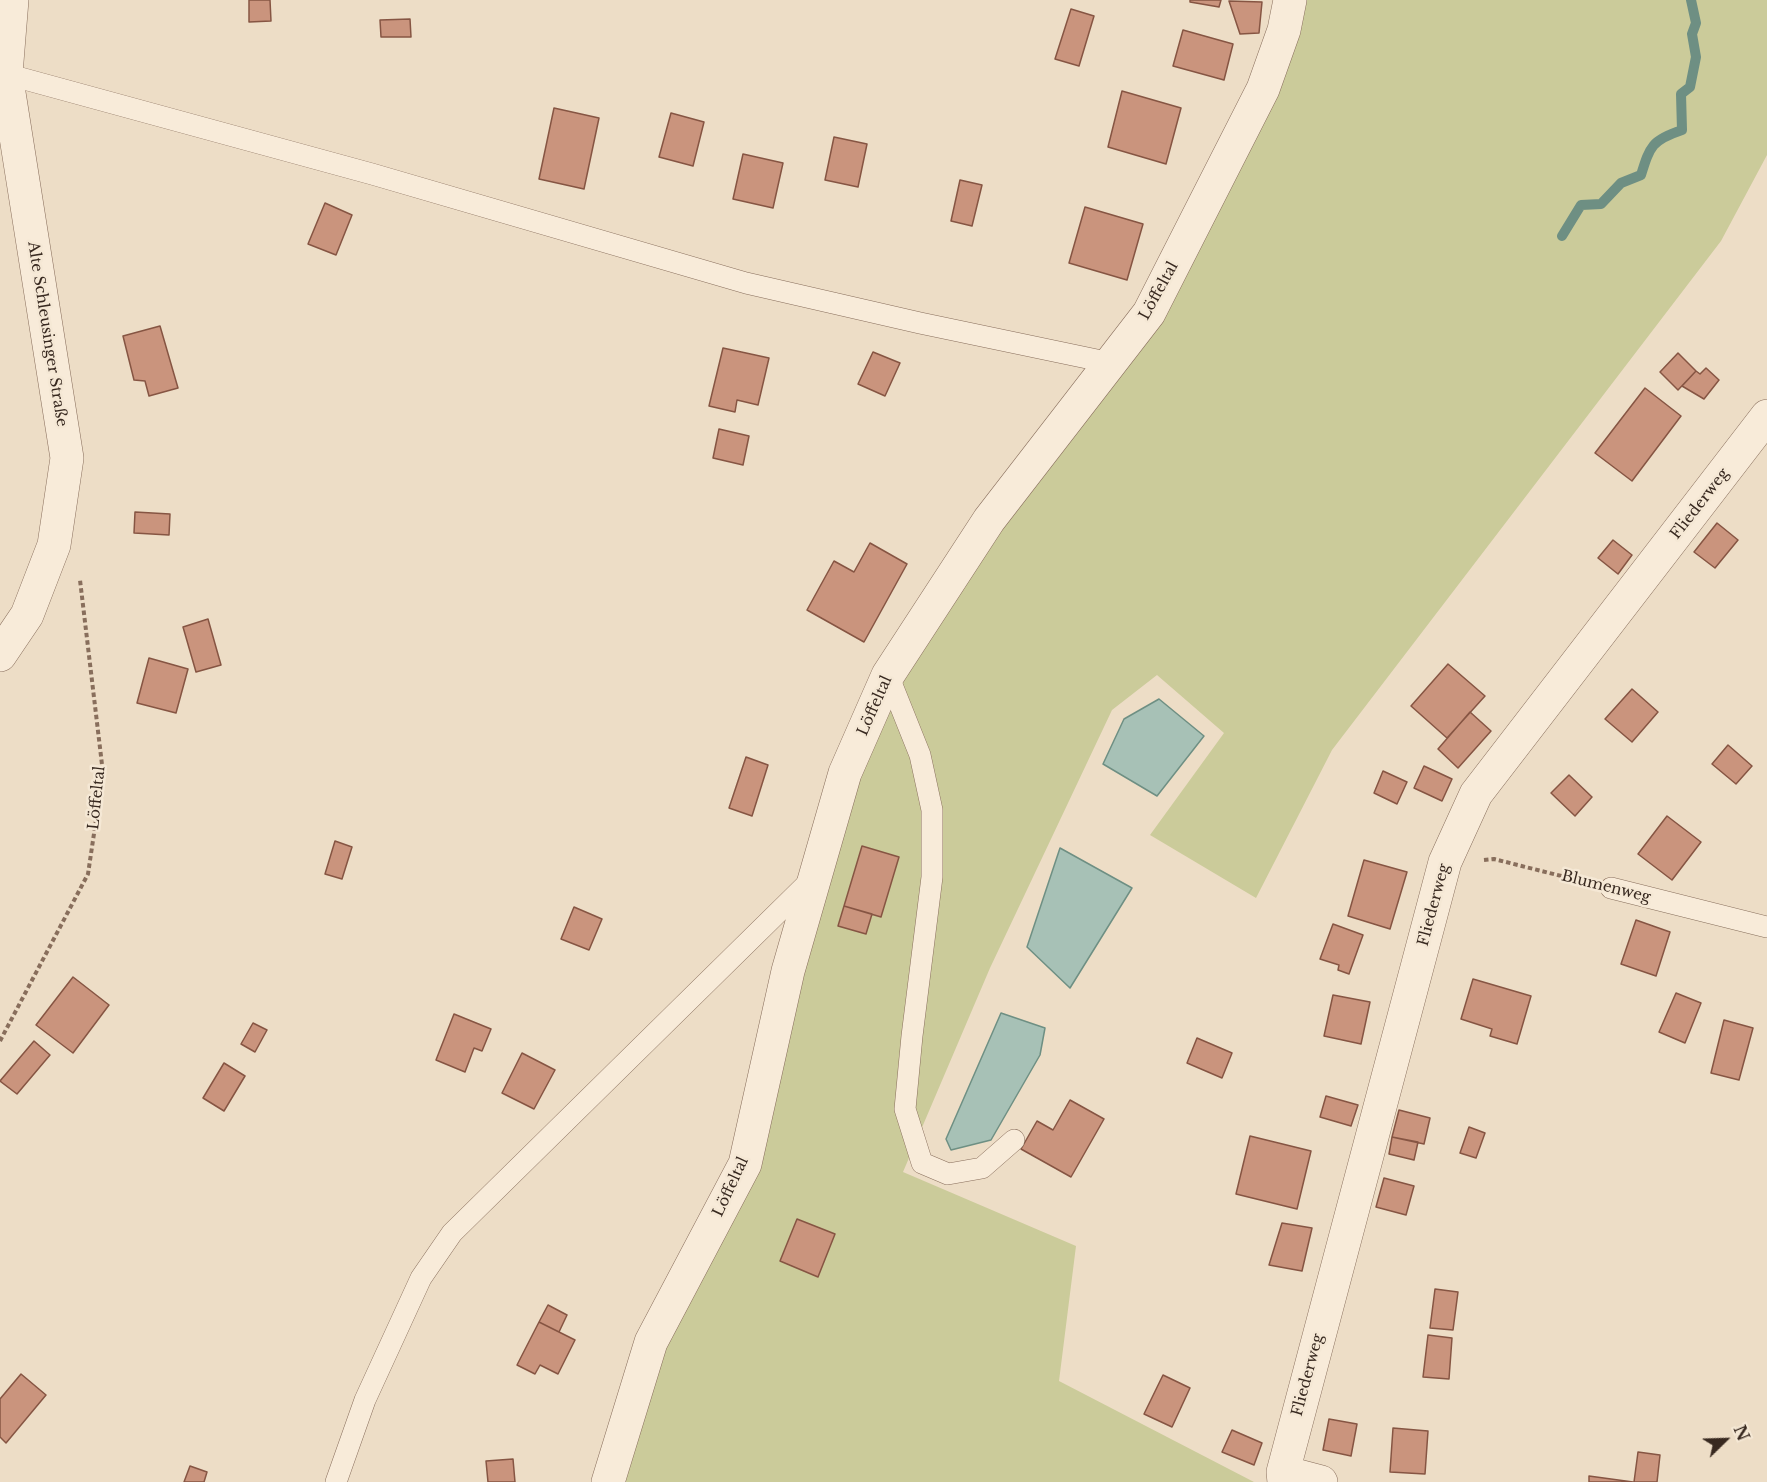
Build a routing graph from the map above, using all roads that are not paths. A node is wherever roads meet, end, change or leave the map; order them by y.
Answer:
1 (12, 0) edge
2 (1290, 0) edge
3 (6, 74) junction
4 (1111, 363) junction
5 (1767, 416) edge
6 (0, 655) edge
7 (888, 675) junction
8 (815, 875) junction
9 (1611, 888) road end
10 (1767, 927) edge
11 (1014, 1140) dead end
12 (1283, 1477) edge
13 (336, 1482) edge
14 (608, 1482) edge
15 (1321, 1482) edge

1 - 3 street, Alte Schleusinger Straße
2 - 4 street, Löffeltal
3 - 4 lane
3 - 6 street, Alte Schleusinger Straße
4 - 7 street, Löffeltal
5 - 12 street, Fliederweg
7 - 8 street, Löffeltal
7 - 11 lane
8 - 13 lane
8 - 14 street, Löffeltal
9 - 10 lane, Blumenweg
12 - 15 street

